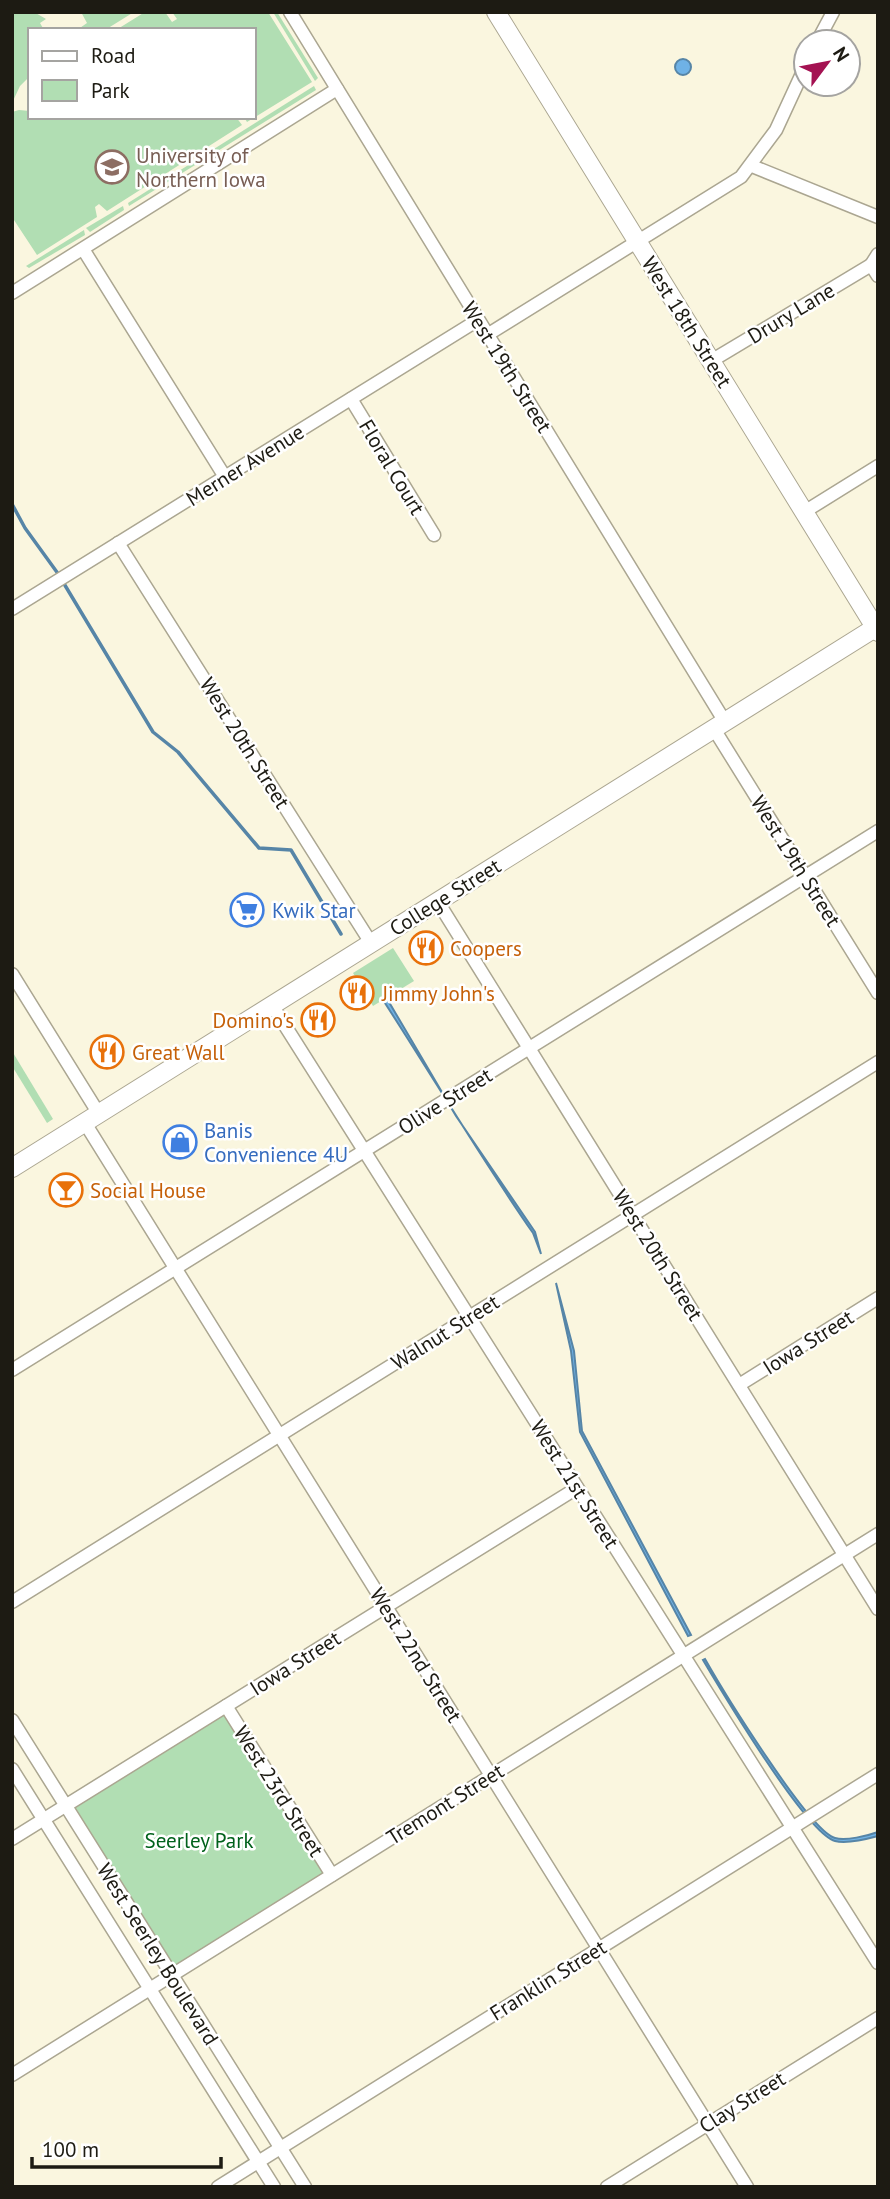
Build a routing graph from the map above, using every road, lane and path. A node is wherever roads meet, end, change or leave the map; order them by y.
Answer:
1 (290, 12) edge
2 (496, 12) edge
3 (833, 12) edge
4 (824, 28) edge
5 (337, 89) junction
6 (792, 95) edge
7 (752, 166) junction
8 (878, 217) edge
9 (638, 241) junction
10 (83, 248) junction
11 (876, 265) edge
12 (12, 293) edge
13 (478, 320) junction
14 (487, 335) junction
15 (711, 361) junction
16 (351, 399) junction
17 (878, 466) edge
18 (225, 477) junction
19 (804, 512) junction
20 (434, 534) dead end
21 (118, 543) junction
22 (12, 609) edge
23 (877, 629) edge
24 (719, 725) junction
25 (878, 831) edge
26 (805, 876) junction
27 (438, 902) junction
28 (371, 943) junction
29 (12, 974) edge
30 (878, 993) edge
31 (272, 1005) junction
32 (529, 1048) junction
33 (878, 1062) edge
34 (92, 1118) junction
35 (364, 1151) junction
36 (12, 1168) edge
37 (632, 1215) junction
38 (175, 1269) junction
39 (878, 1298) edge
40 (469, 1317) junction
41 (12, 1370) edge
42 (738, 1385) junction
43 (279, 1436) junction
44 (578, 1488) junction
45 (878, 1534) edge
46 (844, 1555) junction
47 (12, 1602) edge
48 (386, 1607) junction
49 (878, 1609) edge
50 (683, 1655) junction
51 (226, 1706) junction
52 (12, 1720) edge
53 (12, 1769) edge
54 (878, 1774) edge
55 (491, 1776) junction
56 (66, 1806) junction
57 (43, 1819) junction
58 (797, 1824) junction
59 (12, 1839) edge
60 (332, 1875) junction
61 (599, 1948) junction
62 (878, 1963) edge
63 (172, 1975) junction
64 (151, 1989) junction
65 (878, 2018) edge
66 (12, 2075) edge
67 (708, 2124) junction
68 (280, 2148) junction
69 (258, 2162) junction
70 (218, 2187) edge
71 (274, 2187) edge
72 (304, 2187) edge
73 (607, 2187) edge
74 (747, 2187) edge

1 - 5 street, West 19th Street
2 - 9 street, West 18th Street
3 - 4 street
5 - 10 street
5 - 13 street, West 19th Street
6 - 7 street
7 - 8 street
7 - 9 street
9 - 14 street
9 - 15 street, West 18th Street
10 - 12 street
10 - 18 street
11 - 15 street, Drury Lane
13 - 14 street, West 19th Street
13 - 16 street, Merner Avenue
14 - 24 street, West 19th Street
15 - 19 street, West 18th Street
16 - 18 street, Merner Avenue
16 - 20 street, Floral Court
17 - 19 street
18 - 21 street, Merner Avenue
19 - 23 street, West 18th Street
21 - 22 street, Merner Avenue
21 - 28 street, West 20th Street
23 - 24 street, College Street
24 - 26 street, West 19th Street
24 - 27 street, College Street
25 - 26 street, Olive Street
26 - 30 street, West 19th Street
26 - 32 street, Olive Street
27 - 28 street, College Street
27 - 32 street, West 20th Street
28 - 31 street, College Street
29 - 34 street, West 22nd Street
31 - 34 street, College Street
31 - 35 street, West 21st Street
32 - 35 street, Olive Street
32 - 37 street, West 20th Street
33 - 37 street, Walnut Street
34 - 36 street, College Street
34 - 38 street, West 22nd Street
35 - 38 street, Olive Street
35 - 40 street, West 21st Street
37 - 40 street, Walnut Street
37 - 42 street, West 20th Street
38 - 41 street, Olive Street
38 - 43 street, West 22nd Street
39 - 42 street, Iowa Street
40 - 43 street, Walnut Street
40 - 44 street, West 21st Street
42 - 46 street, West 20th Street
43 - 47 street, Walnut Street
43 - 48 street, West 22nd Street
44 - 48 street, Iowa Street
44 - 50 street, West 21st Street
45 - 46 street, Tremont Street
46 - 49 street, West 20th Street
46 - 50 street, Tremont Street
48 - 51 street, Iowa Street
48 - 55 street, West 22nd Street
50 - 55 street, Tremont Street
50 - 58 street, West 21st Street
51 - 56 street, Iowa Street
51 - 60 street, West 23rd Street
52 - 56 street, West Seerley Boulevard
53 - 57 street, West Seerley Boulevard
54 - 58 street, Franklin Street
55 - 60 street, Tremont Street
55 - 61 street, West 22nd Street
56 - 57 street, Iowa Street
56 - 63 street, West Seerley Boulevard
57 - 59 street, Iowa Street
57 - 64 street, West Seerley Boulevard
58 - 61 street, Franklin Street
58 - 62 street, West 21st Street
60 - 63 street, Tremont Street
61 - 67 street, West 22nd Street
61 - 68 street, Franklin Street
63 - 64 street, Tremont Street
63 - 68 street, West Seerley Boulevard
64 - 66 street, Tremont Street
64 - 69 street, West Seerley Boulevard
65 - 67 street, Clay Street
67 - 73 street, Clay Street
67 - 74 street, West 22nd Street
68 - 69 street, Franklin Street
68 - 72 street, West Seerley Boulevard
69 - 70 street, Franklin Street
69 - 71 street, West Seerley Boulevard

